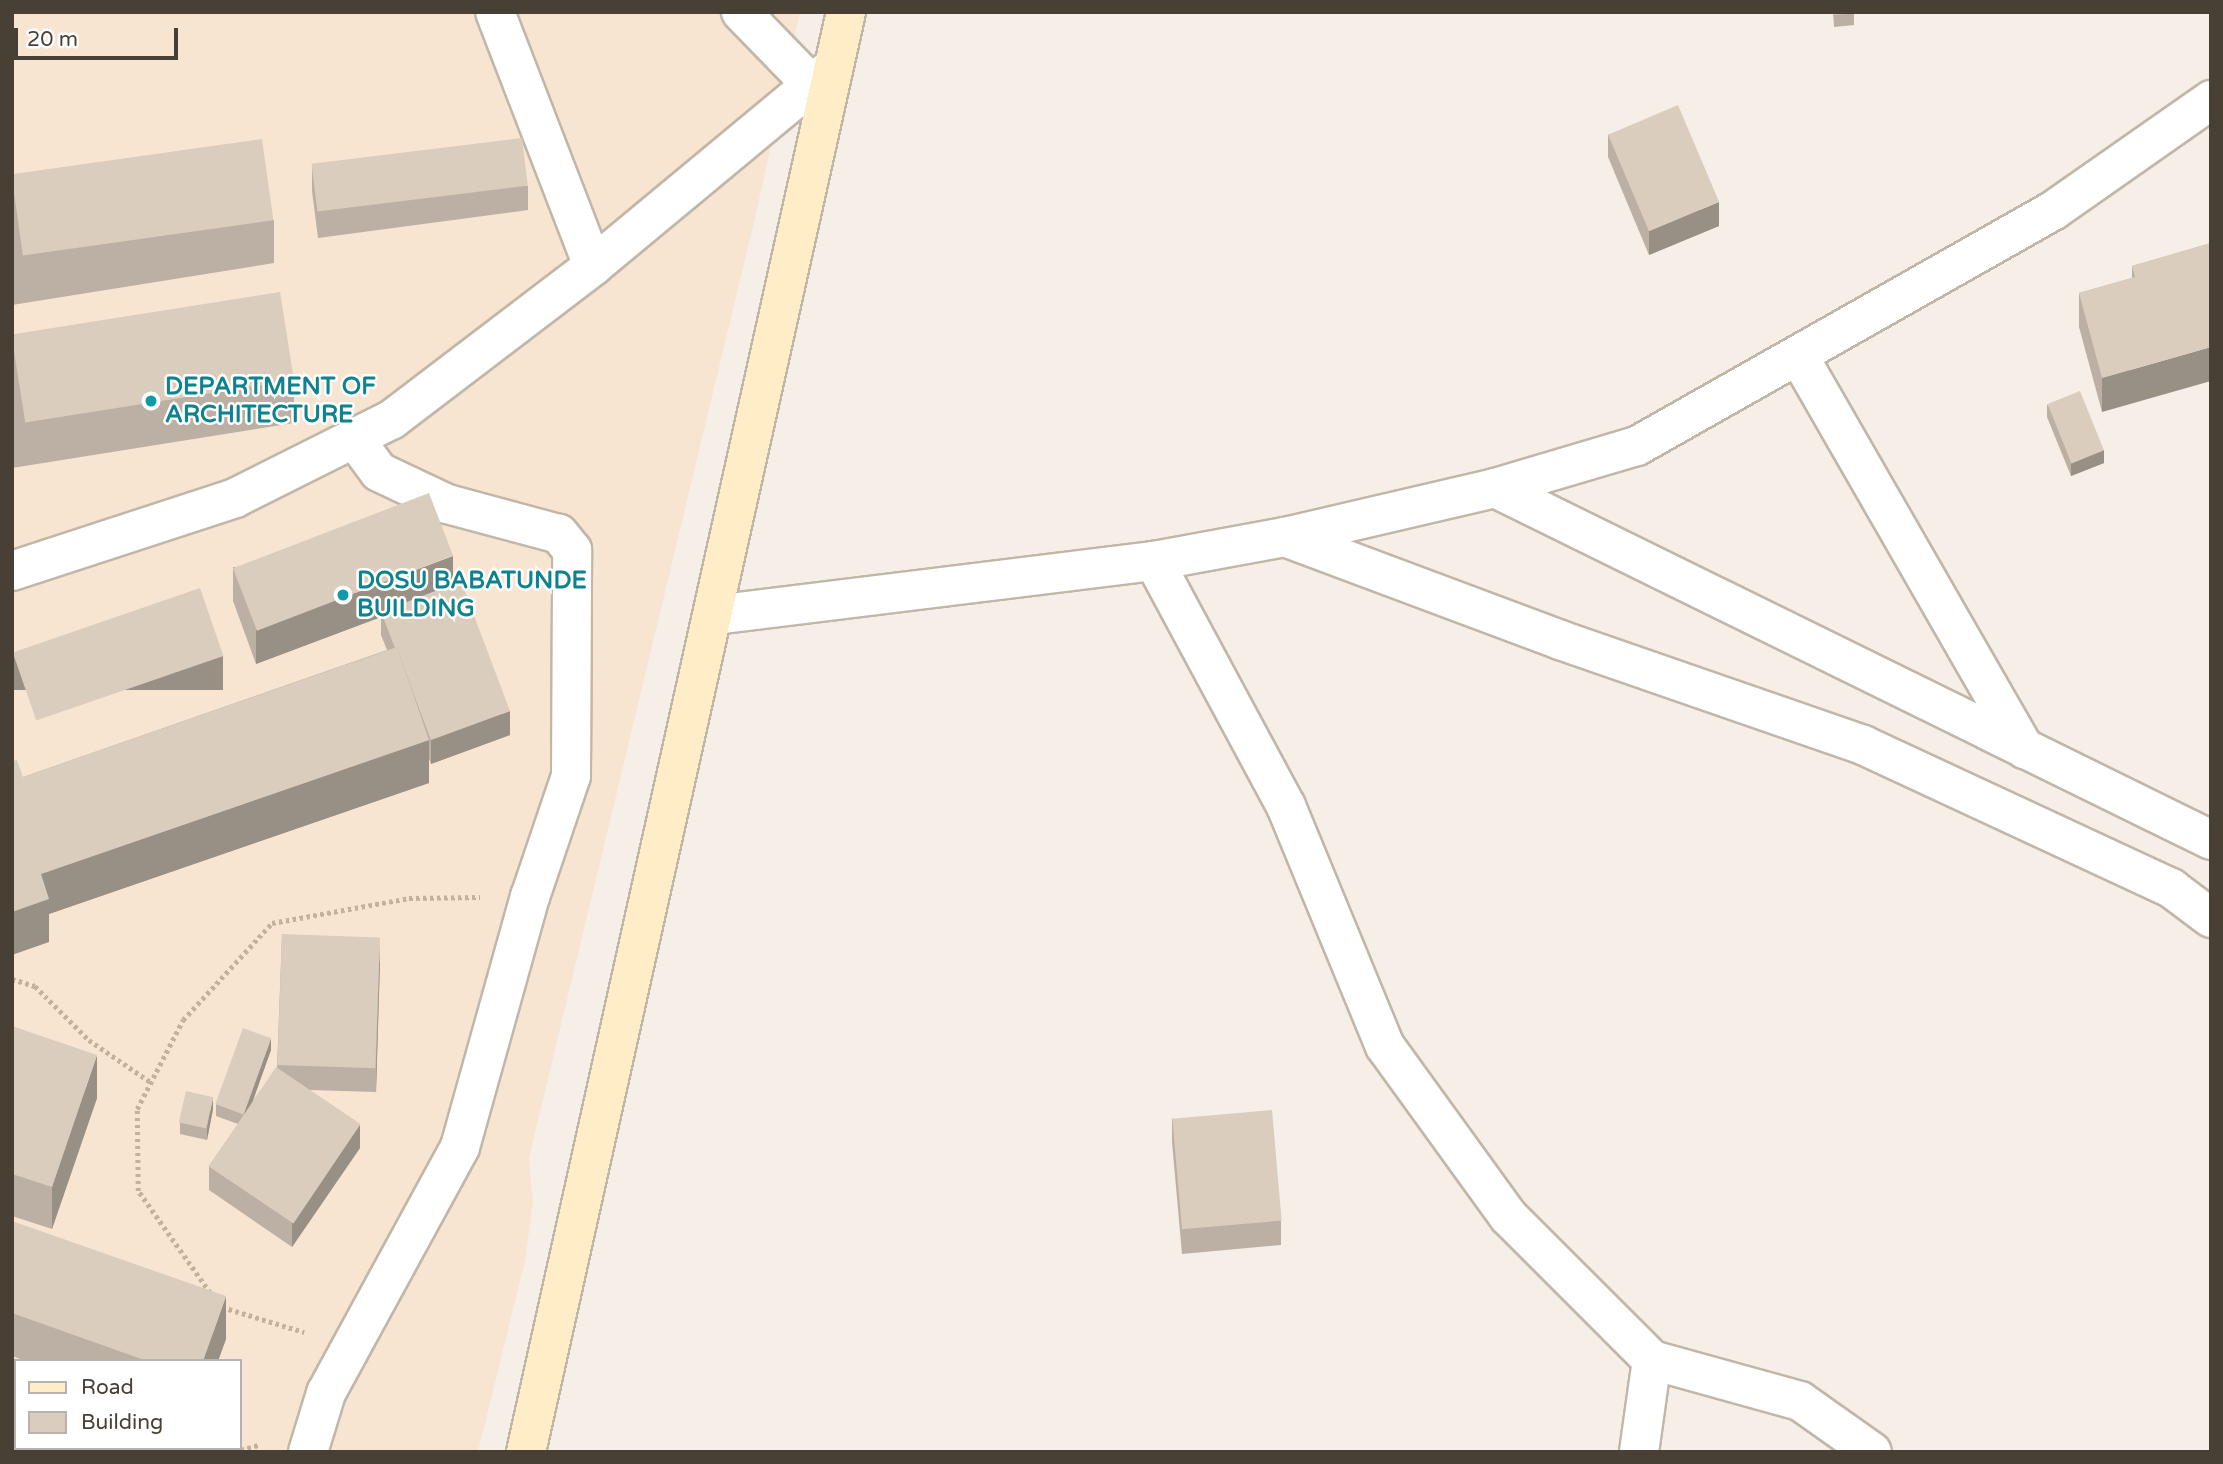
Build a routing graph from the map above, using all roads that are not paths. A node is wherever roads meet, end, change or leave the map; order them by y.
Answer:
1 (495, 12) edge
2 (741, 12) edge
3 (846, 12) edge
4 (822, 76) junction
5 (2211, 100) edge
6 (593, 266) junction
7 (1798, 355) junction
8 (354, 438) junction
9 (1495, 488) junction
10 (1285, 537) junction
11 (1154, 561) junction
12 (12, 571) edge
13 (714, 615) junction
14 (2025, 749) junction
15 (2211, 840) edge
16 (2211, 918) edge
17 (1652, 1360) junction
18 (308, 1452) edge
19 (526, 1452) edge
20 (1639, 1452) edge
21 (1872, 1452) edge

1 - 6 street
2 - 4 street
3 - 4 street
4 - 6 street
4 - 13 street
5 - 7 street
6 - 8 street
7 - 9 street
7 - 14 street
8 - 12 street
8 - 18 street
9 - 10 street
9 - 14 street
10 - 11 street
10 - 16 street
11 - 13 street
11 - 17 street
13 - 19 street
14 - 15 street
17 - 20 street
17 - 21 street

